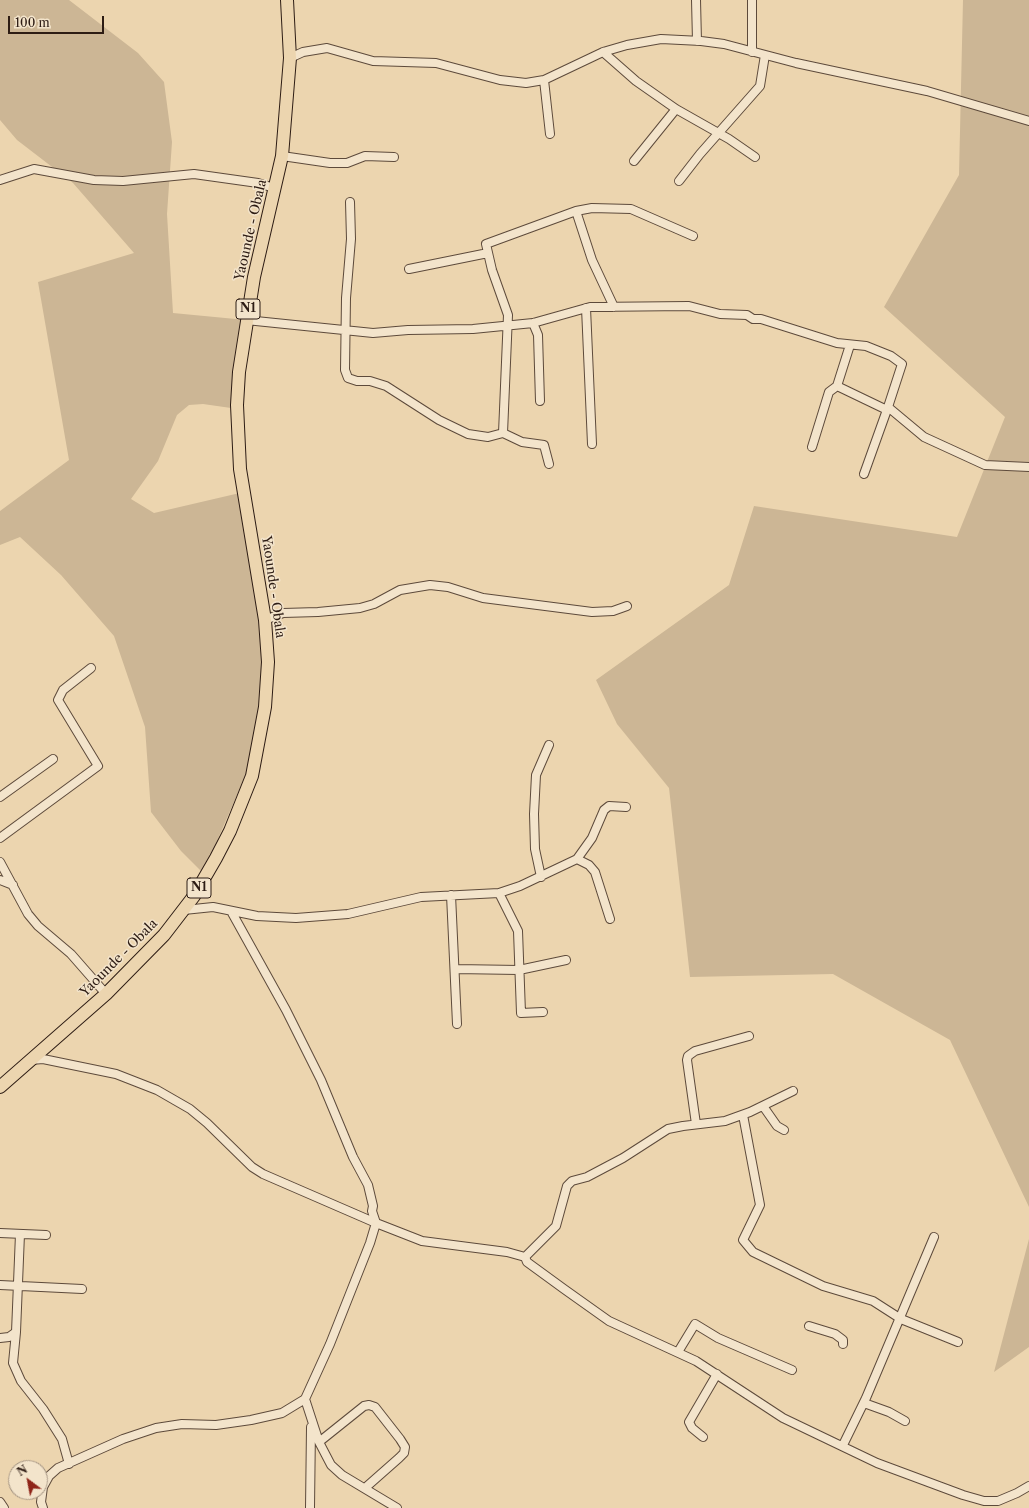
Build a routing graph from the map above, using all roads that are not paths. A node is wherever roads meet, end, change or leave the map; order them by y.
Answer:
1 (287, 0) edge
2 (696, 0) edge
3 (752, 0) edge
4 (696, 41) junction
5 (603, 52) junction
6 (752, 52) junction
7 (765, 55) junction
8 (290, 58) junction
9 (544, 80) junction
10 (676, 109) junction
11 (1029, 121) edge
12 (719, 133) junction
13 (550, 134) dead end
14 (282, 156) junction
15 (394, 156) dead end
16 (755, 157) dead end
17 (634, 161) dead end
18 (0, 180) edge
19 (679, 181) dead end
20 (274, 188) junction
21 (350, 202) dead end
22 (576, 211) junction
23 (693, 236) dead end
24 (488, 253) junction
25 (409, 269) dead end
26 (614, 307) junction
27 (586, 308) junction
28 (246, 320) junction
29 (533, 323) junction
30 (506, 325) junction
31 (347, 330) junction
32 (850, 344) junction
33 (837, 386) junction
34 (540, 401) dead end
35 (888, 408) junction
36 (503, 433) junction
37 (592, 444) dead end
38 (812, 447) dead end
39 (549, 464) dead end
40 (1029, 468) edge
41 (864, 474) dead end
42 (627, 606) dead end
43 (265, 620) junction
44 (91, 668) dead end
45 (549, 745) dead end
46 (53, 759) dead end
47 (0, 797) edge
48 (626, 808) dead end
49 (0, 838) edge
50 (577, 859) junction
51 (0, 862) edge
52 (541, 877) junction
53 (0, 880) edge
54 (12, 885) junction
55 (499, 893) junction
56 (451, 895) junction
57 (184, 910) junction
58 (231, 911) junction
59 (610, 919) dead end
60 (566, 960) dead end
61 (455, 969) junction
62 (519, 970) junction
63 (106, 994) junction
64 (543, 1012) dead end
65 (457, 1024) dead end
66 (749, 1036) dead end
67 (31, 1060) junction
68 (0, 1087) edge
69 (793, 1091) dead end
70 (763, 1106) junction
71 (743, 1115) junction
72 (696, 1124) junction
73 (784, 1130) dead end
74 (376, 1223) junction
75 (0, 1233) edge
76 (20, 1234) junction
77 (46, 1235) dead end
78 (934, 1237) dead end
79 (525, 1257) junction
80 (0, 1284) edge
81 (18, 1284) junction
82 (82, 1289) dead end
83 (901, 1319) junction
84 (809, 1326) dead end
85 (16, 1332) junction
86 (0, 1338) edge
87 (958, 1342) dead end
88 (843, 1344) dead end
89 (678, 1352) junction
90 (792, 1370) dead end
91 (717, 1374) junction
92 (305, 1399) junction
93 (864, 1403) junction
94 (905, 1421) dead end
95 (311, 1422) junction
96 (703, 1438) dead end
97 (319, 1442) junction
98 (844, 1446) junction
99 (69, 1464) junction
100 (1029, 1486) edge
101 (365, 1488) junction
102 (0, 1502) edge
103 (4, 1508) edge
104 (43, 1508) edge
105 (310, 1508) edge
106 (398, 1508) edge

1 - 8 highway, Yaounde - Obala / N1
2 - 4 street
3 - 6 street
4 - 5 street
4 - 6 street
5 - 9 street
5 - 10 street
6 - 7 street
7 - 11 street
7 - 12 street
8 - 9 street
8 - 14 highway, Yaounde - Obala / N1
9 - 13 street
10 - 12 street
10 - 17 street
12 - 16 street
12 - 19 street
14 - 15 street
14 - 20 highway, Yaounde - Obala / N1
18 - 20 street
20 - 28 highway, Yaounde - Obala / N1
21 - 31 street
22 - 23 street
22 - 24 street
22 - 26 street
24 - 25 street
24 - 30 street
26 - 27 street
26 - 32 street
27 - 29 street
27 - 37 street
28 - 31 street
28 - 43 highway, Yaounde - Obala / N1
29 - 30 street
29 - 34 street
30 - 31 street
30 - 36 street
31 - 36 street
32 - 33 street
32 - 35 street
33 - 35 street
33 - 38 street
35 - 40 street
35 - 41 street
36 - 39 street
42 - 43 street
43 - 57 highway, Yaounde - Obala / N1
44 - 49 street
45 - 52 street
46 - 47 street
48 - 50 street
50 - 52 street
50 - 59 street
51 - 54 street
52 - 55 street
53 - 54 street
54 - 63 street
55 - 56 street
55 - 62 street
56 - 58 street
56 - 61 street
57 - 58 street
57 - 63 highway, Yaounde - Obala / N1
58 - 74 street
60 - 62 street
61 - 62 street
61 - 65 street
62 - 64 street
63 - 67 highway, Yaounde - Obala / N1
66 - 72 street
67 - 68 highway, Yaounde - Obala / N1
67 - 74 street
69 - 70 street
70 - 71 street
70 - 73 street
71 - 72 street
71 - 83 street
72 - 79 street
74 - 79 street
74 - 92 street
75 - 76 street
76 - 77 street
76 - 81 street
78 - 83 street
79 - 89 street
80 - 81 street
81 - 82 street
81 - 85 street
83 - 87 street
83 - 93 street
84 - 88 street
85 - 86 street
85 - 99 street
89 - 90 street
89 - 91 street
91 - 96 street
91 - 98 street
92 - 95 street
92 - 99 street
93 - 94 street
93 - 98 street
95 - 97 street
95 - 105 street
97 - 101 street
97 - 101 street
98 - 100 street
99 - 104 street
101 - 106 street
102 - 103 street

